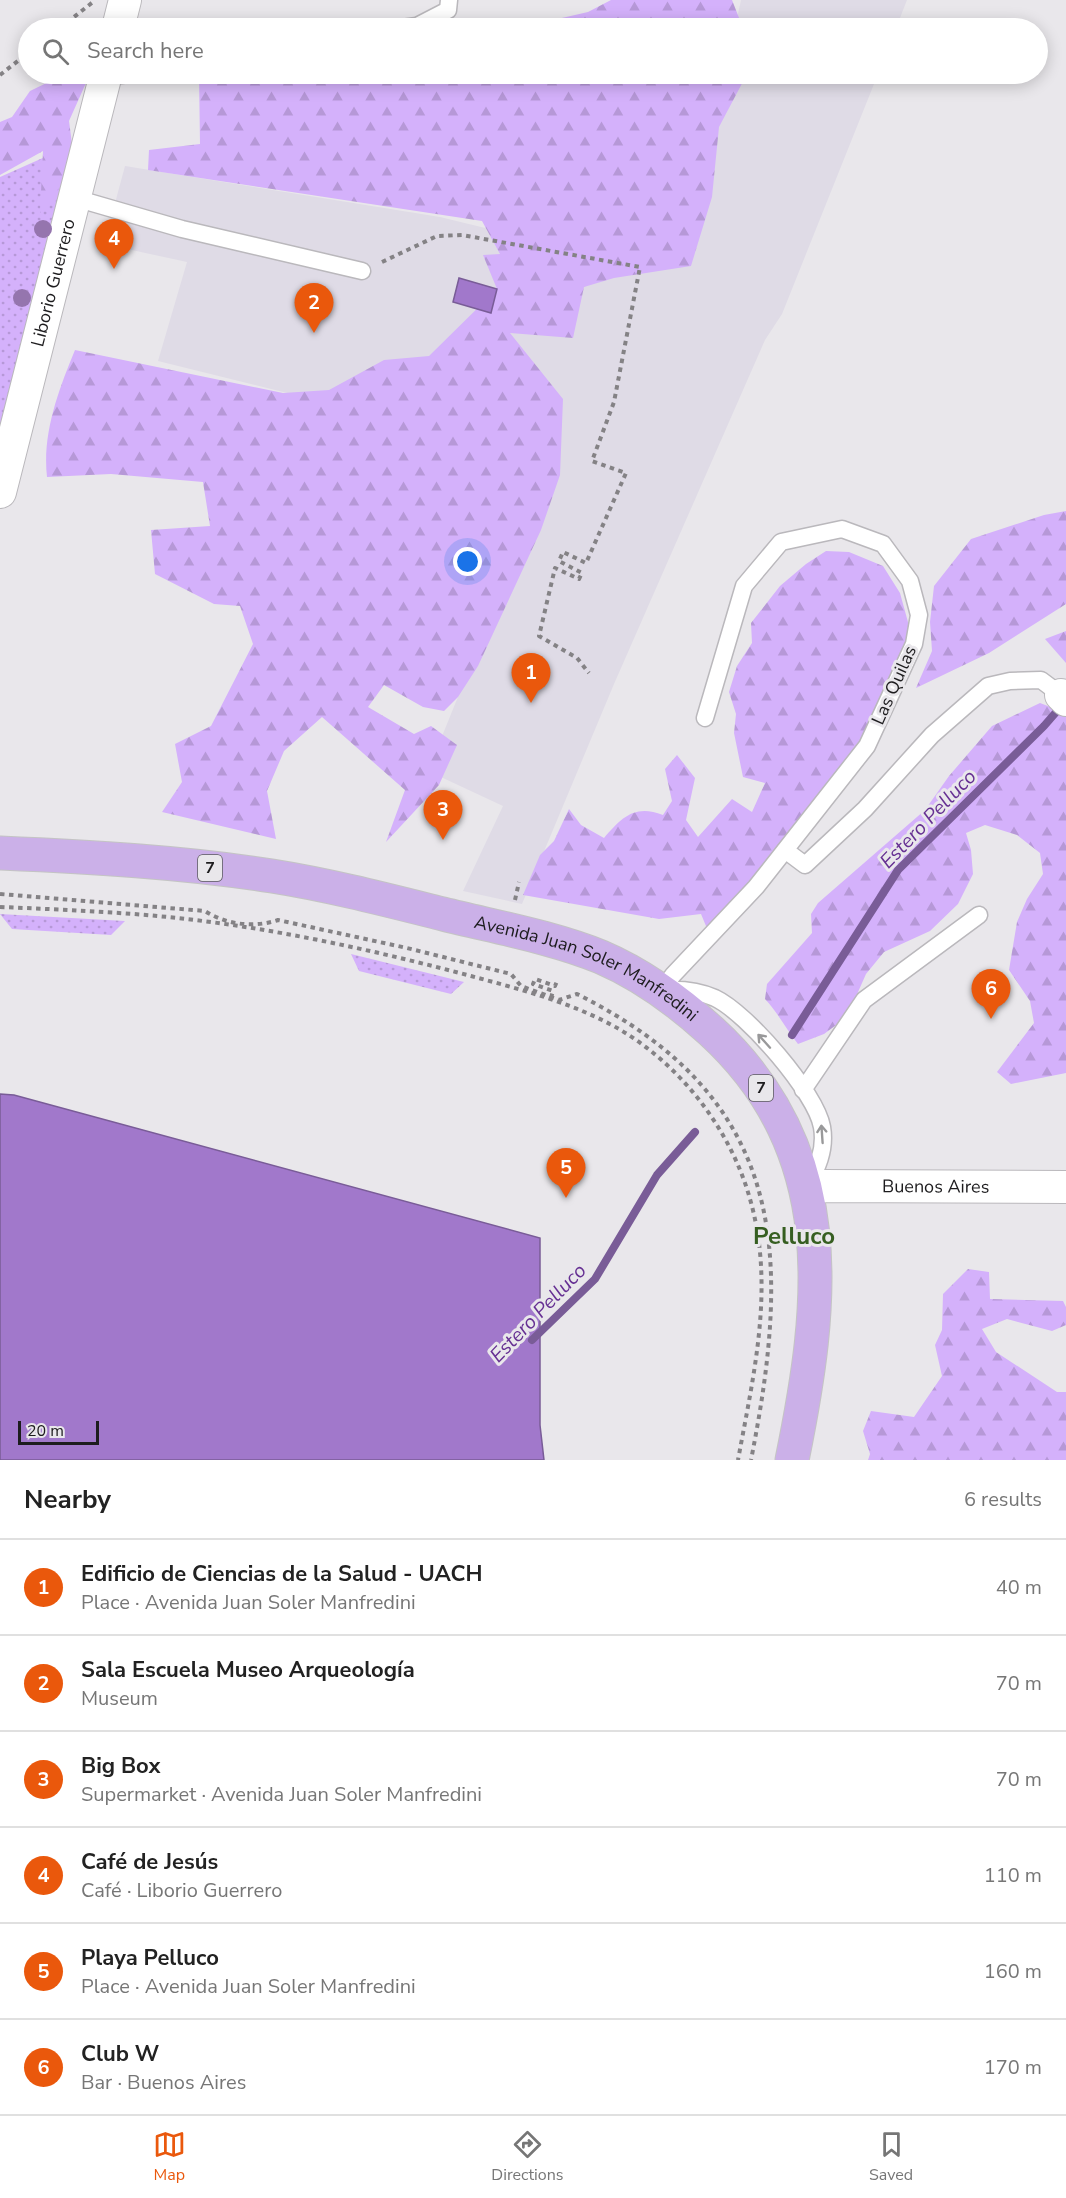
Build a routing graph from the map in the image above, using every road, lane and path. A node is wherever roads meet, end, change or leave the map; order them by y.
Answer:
1 (96, 0) edge
2 (125, 0) edge
3 (449, 0) edge
4 (73, 18) edge
5 (120, 18) edge
6 (432, 18) edge
7 (18, 61) edge
8 (0, 75) edge
9 (110, 84) edge
10 (75, 198) junction
11 (362, 271) joint
12 (0, 492) edge
13 (590, 672) dead end
14 (1064, 698) edge
15 (705, 718) dead end
16 (785, 850) junction
17 (0, 853) edge
18 (519, 882) dead end
19 (0, 894) edge
20 (0, 907) edge
21 (512, 910) dead end
22 (979, 915) dead end
23 (558, 979) dead end
24 (662, 990) junction
25 (550, 999) junction
26 (803, 1090) junction
27 (1066, 1187) edge
28 (806, 1189) junction
29 (738, 1460) edge
30 (752, 1460) edge
31 (792, 1460) edge

1 - 4 path
2 - 5 street
3 - 6 lane
7 - 8 path
9 - 10 street, Liborio Guerrero
10 - 11 lane
10 - 12 street, Liborio Guerrero
11 - 13 path
14 - 16 lane
15 - 16 lane, Las Quilas
16 - 24 lane, Las Quilas
17 - 24 highway, Avenida Juan Soler Manfredini / 7
18 - 21 path
19 - 25 path
20 - 25 path
22 - 26 lane
23 - 25 path
26 -> 24 lane
24 - 28 highway, Avenida Juan Soler Manfredini / 7
25 - 29 path
25 - 30 path
28 -> 26 lane
27 - 28 street, Buenos Aires
28 - 31 highway, Avenida Juan Soler Manfredini / 7

